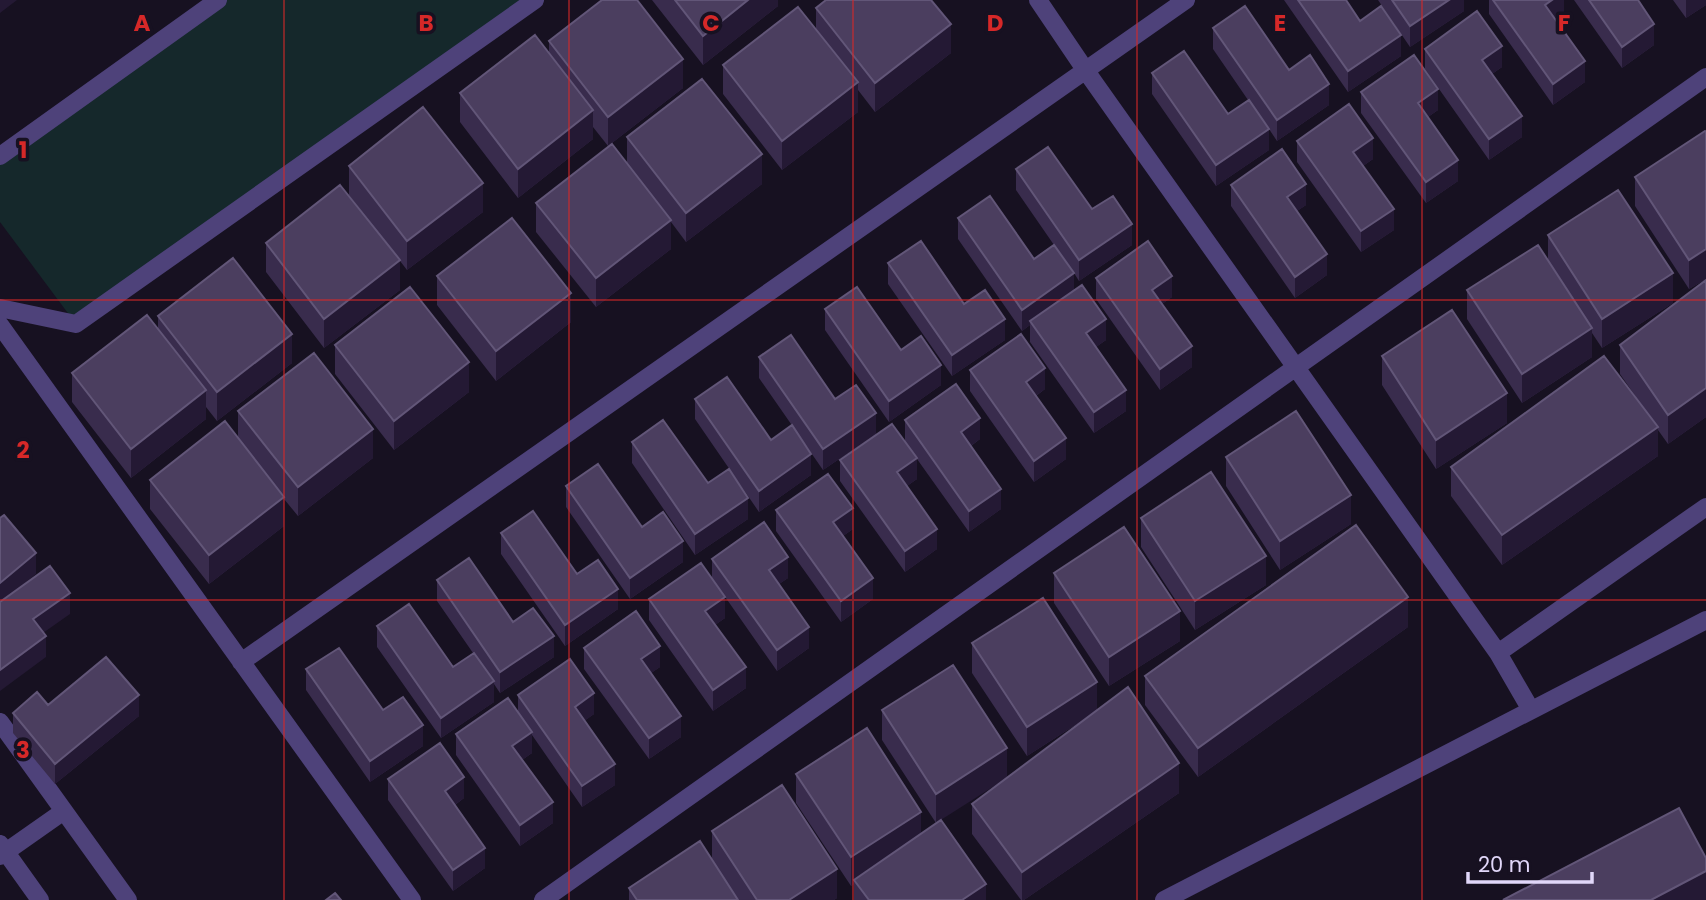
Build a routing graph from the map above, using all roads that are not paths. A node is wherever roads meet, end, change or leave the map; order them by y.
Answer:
1 (218, 0) edge
2 (535, 0) edge
3 (1038, 0) edge
4 (1186, 0) edge
5 (1086, 71) junction
6 (1706, 77) edge
7 (0, 156) edge
8 (0, 308) edge
9 (0, 325) edge
10 (1296, 368) junction
11 (1706, 507) edge
12 (1706, 620) edge
13 (1498, 653) junction
14 (241, 662) junction
15 (1531, 710) junction
16 (0, 722) edge
17 (64, 811) junction
18 (2, 850) edge
19 (40, 900) edge
20 (128, 900) edge
21 (412, 900) edge
22 (543, 900) edge
23 (1164, 900) edge

1 - 7 street
2 - 8 street
3 - 5 street
4 - 5 street
5 - 10 street
5 - 14 street
6 - 10 street
9 - 14 street
10 - 13 street
10 - 22 street
11 - 13 street
12 - 15 street
13 - 15 street
14 - 21 street
15 - 23 street
16 - 17 street
17 - 18 street
17 - 20 street
18 - 19 street

